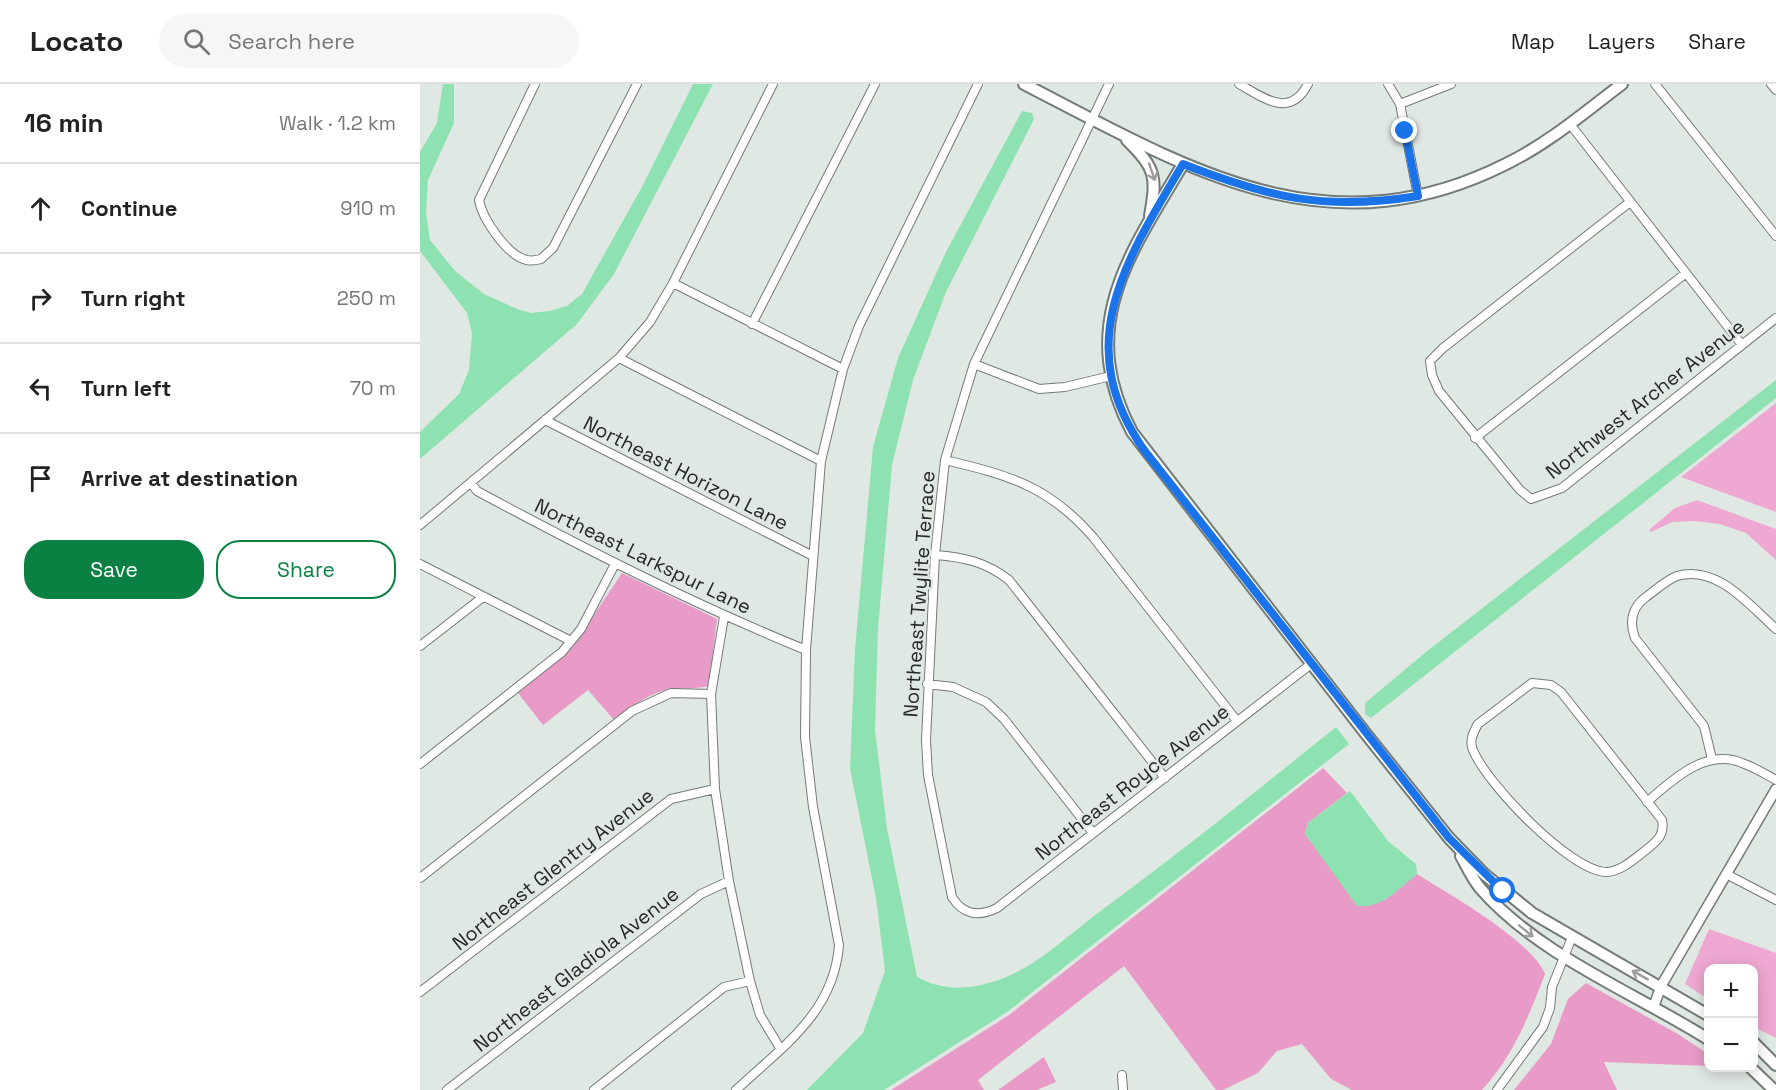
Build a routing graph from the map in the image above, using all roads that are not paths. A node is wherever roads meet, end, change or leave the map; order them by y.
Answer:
1 (535, 84) edge
2 (637, 84) edge
3 (773, 84) edge
4 (875, 84) edge
5 (978, 84) edge
6 (1024, 84) edge
7 (1109, 84) edge
8 (1239, 84) edge
9 (1308, 84) edge
10 (1388, 84) edge
11 (1451, 84) edge
12 (1622, 84) edge
13 (1655, 84) edge
14 (1771, 84) edge
15 (1776, 90) edge
16 (1400, 104) junction
17 (1093, 120) junction
18 (1570, 124) junction
19 (1120, 133) junction
20 (1183, 164) junction
21 (1418, 196) junction
22 (1630, 202) junction
23 (1149, 222) junction
24 (1776, 236) edge
25 (1686, 273) junction
26 (673, 283) junction
27 (1776, 318) edge
28 (752, 324) junction
29 (1742, 345) junction
30 (619, 358) junction
31 (974, 364) junction
32 (843, 369) junction
33 (1111, 376) junction
34 (545, 420) junction
35 (1475, 438) junction
36 (945, 460) junction
37 (821, 461) junction
38 (471, 483) junction
39 (420, 525) edge
40 (811, 555) junction
41 (935, 555) junction
42 (420, 564) edge
43 (615, 564) junction
44 (483, 597) junction
45 (724, 617) junction
46 (1776, 628) edge
47 (572, 641) junction
48 (420, 646) edge
49 (806, 650) junction
50 (1311, 664) junction
51 (927, 684) junction
52 (711, 694) junction
53 (1237, 721) junction
54 (1712, 759) junction
55 (420, 764) edge
56 (1165, 778) junction
57 (1776, 780) edge
58 (715, 789) junction
59 (1776, 789) edge
60 (1647, 802) junction
61 (1093, 833) junction
62 (1449, 838) junction
63 (1728, 875) junction
64 (420, 879) edge
65 (729, 881) junction
66 (1776, 900) edge
67 (968, 913) joint
68 (1572, 938) junction
69 (1565, 958) junction
70 (750, 981) junction
71 (1661, 986) junction
72 (420, 992) edge
73 (1654, 1006) junction
74 (1704, 1013) edge
75 (1704, 1037) edge
76 (1758, 1047) edge
77 (780, 1048) junction
78 (1776, 1065) edge
79 (1755, 1072) edge
80 (1122, 1075) dead end
81 (447, 1090) edge
82 (594, 1090) edge
83 (736, 1090) edge
84 (1123, 1090) edge
85 (1497, 1090) edge
86 (1774, 1090) edge

1 - 2 street
3 - 26 street
4 - 28 street
5 - 32 street
6 - 17 main road
7 - 17 street, Northeast Twylite Terrace
8 - 9 street
10 - 16 street
11 - 16 street
12 - 18 main road
13 - 24 street
14 - 15 street
16 - 21 street
17 - 19 main road
17 - 31 street, Northeast Twylite Terrace
18 - 21 main road
18 - 22 street
19 - 20 main road
19 -> 23 main road
20 - 21 main road
20 - 23 main road
22 - 25 street
22 - 35 street
23 - 33 main road
25 - 29 street
25 - 35 street
26 - 28 street
26 - 30 street
27 - 29 street, Northwest Archer Avenue
28 - 32 street
29 - 35 street, Northwest Archer Avenue
30 - 34 street
30 - 37 street
31 - 33 street
31 - 36 street, Northeast Twylite Terrace
32 - 37 street
33 - 50 main road
34 - 38 street
34 - 40 street, Northeast Horizon Lane
36 - 41 street, Northeast Twylite Terrace
36 - 53 street
37 - 40 street
38 - 39 street
38 - 43 street, Northeast Larkspur Lane
40 - 49 street
41 - 51 street, Northeast Twylite Terrace
41 - 56 street
42 - 44 street
43 - 45 street, Northeast Larkspur Lane
43 - 47 street
44 - 47 street
44 - 48 street
45 - 49 street, Northeast Larkspur Lane
45 - 52 street
46 - 54 street
47 - 55 street
49 - 77 street
50 - 53 street, Northeast Royce Avenue
50 - 62 main road
51 - 61 street
51 - 67 street, Northeast Twylite Terrace
52 - 58 street
52 - 64 street
53 - 56 street, Northeast Royce Avenue
54 - 57 street
54 - 60 street
56 - 61 street, Northeast Royce Avenue
58 - 65 street
58 - 72 street, Northeast Glentry Avenue
59 - 63 street
60 - 60 street
61 - 67 street, Northeast Royce Avenue
62 - 68 main road
62 -> 69 main road
63 - 66 street
63 - 71 street
65 - 70 street
65 - 81 street, Northeast Gladiola Avenue
68 - 69 street
71 -> 68 main road
69 - 73 main road
69 - 85 street
70 - 77 street
70 - 82 street
71 - 73 street
71 - 74 main road
73 - 75 main road
76 - 78 main road
77 - 83 street
79 - 86 main road
80 - 84 street

